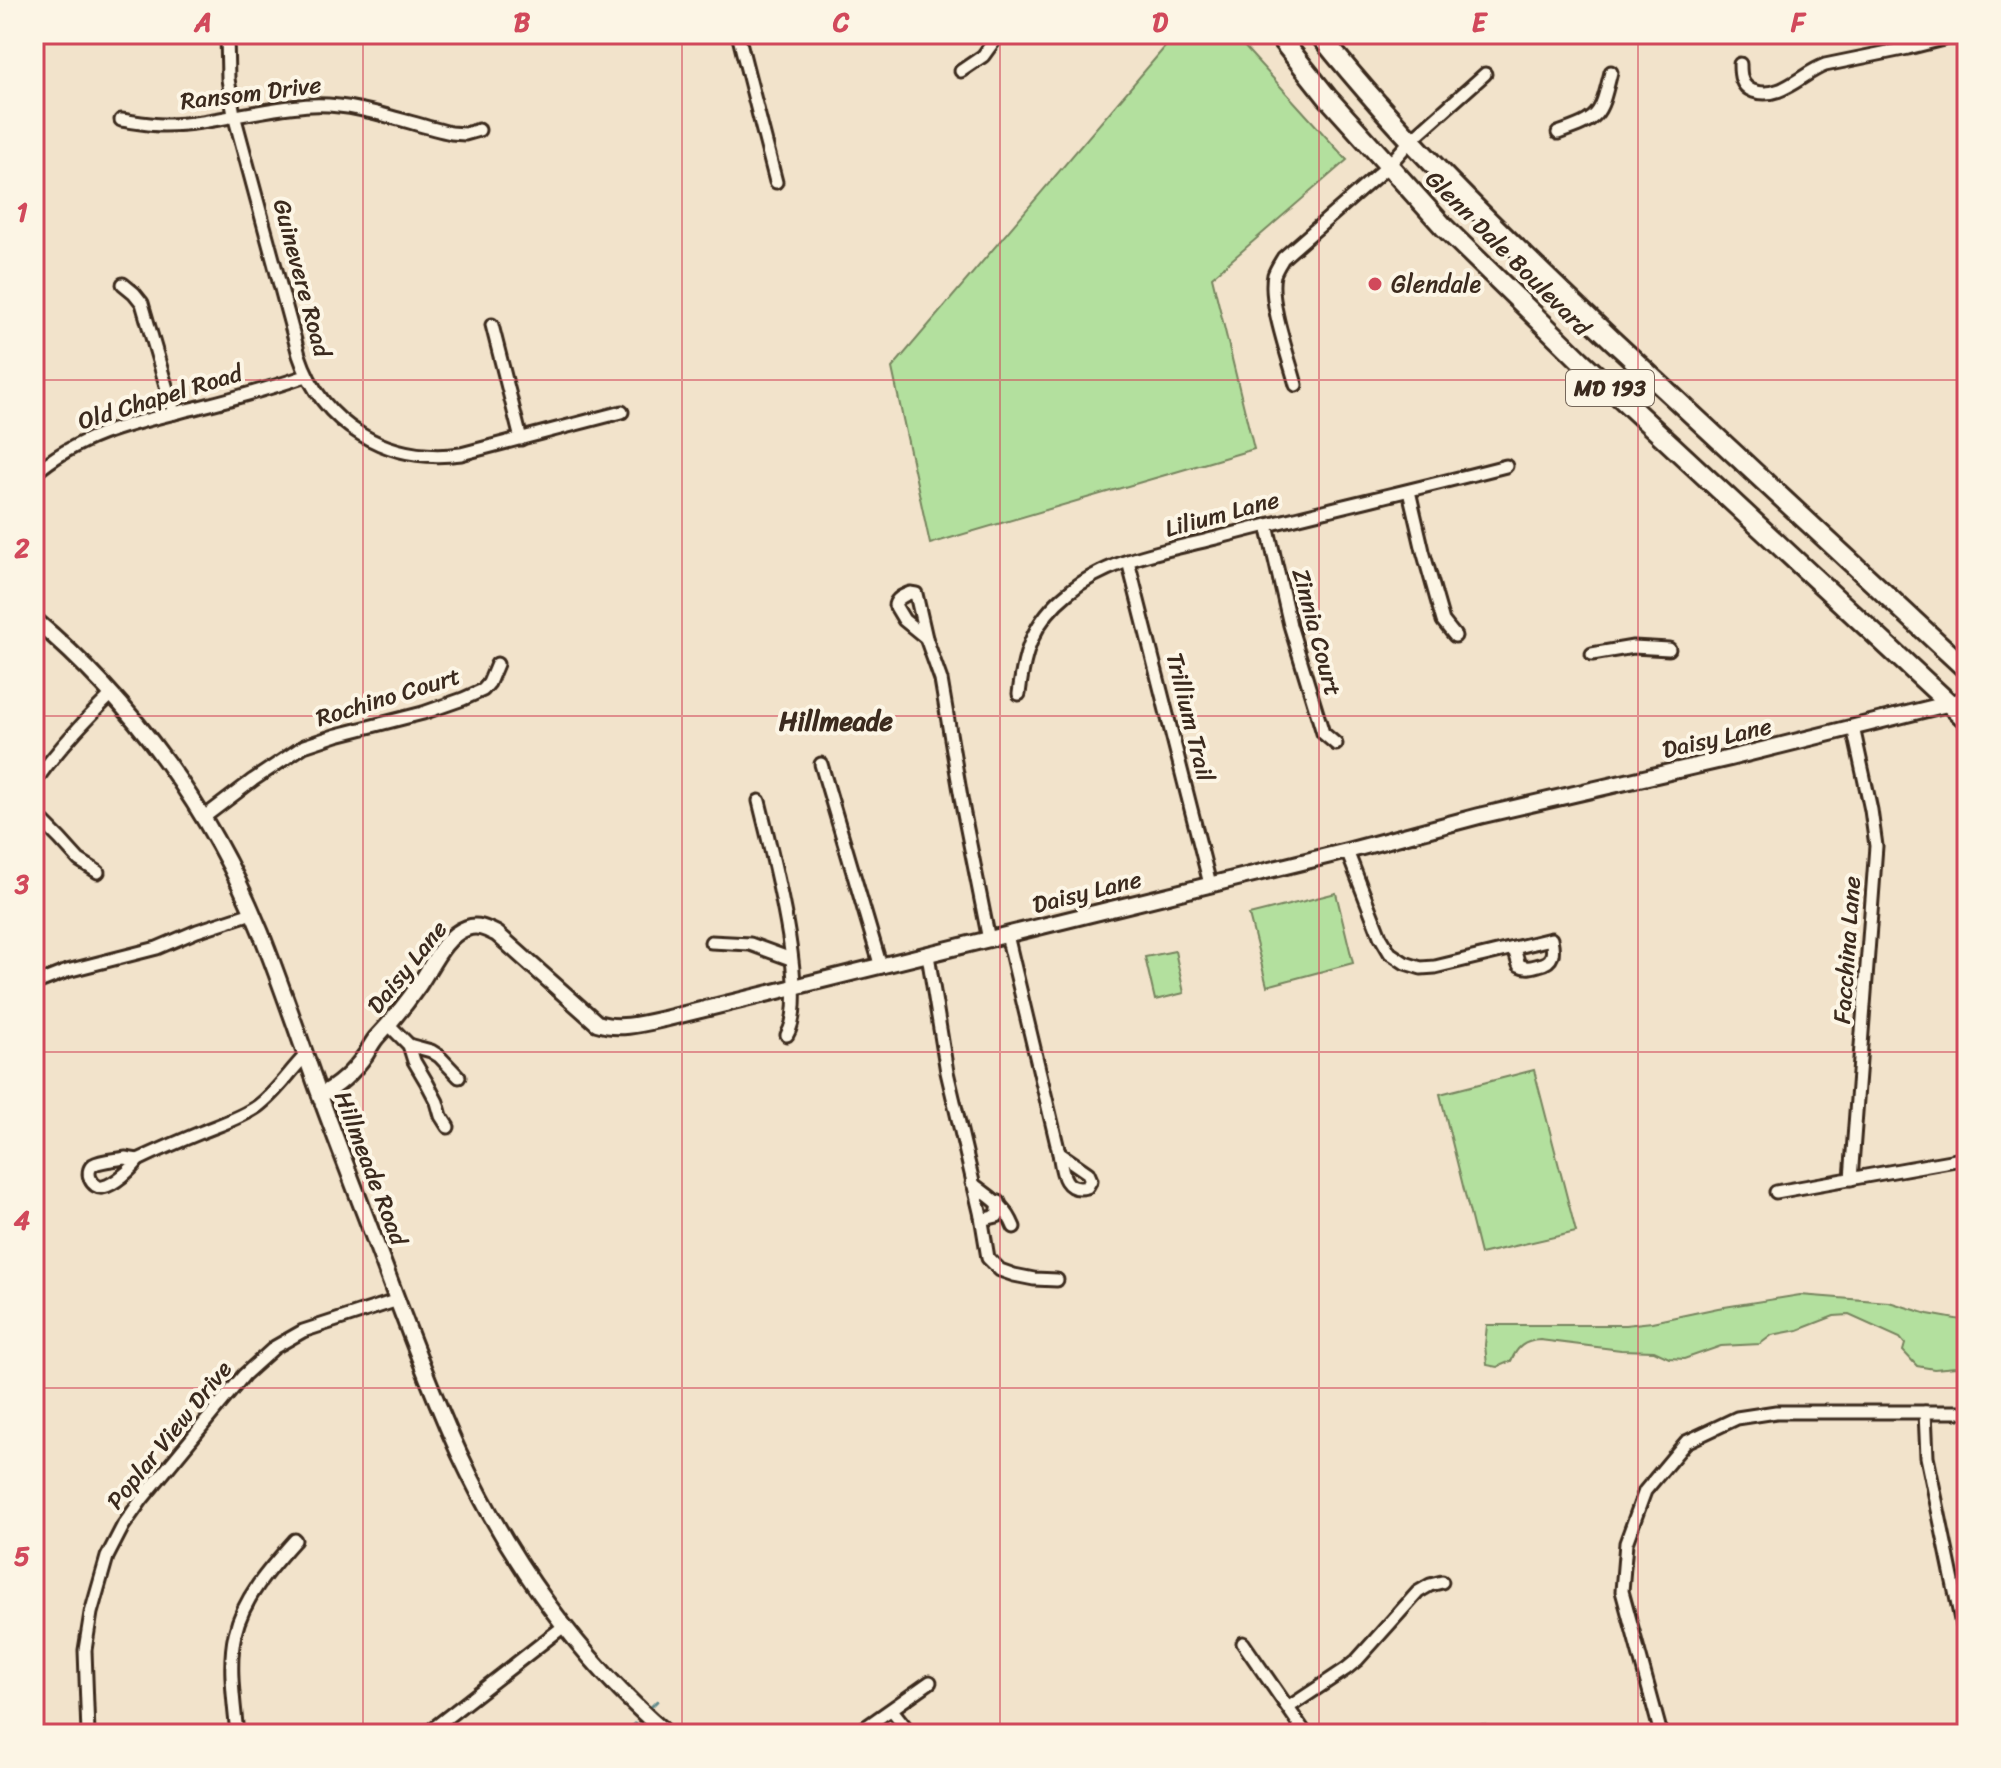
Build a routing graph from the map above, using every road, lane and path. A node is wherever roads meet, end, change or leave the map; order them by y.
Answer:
1 (227, 34) edge
2 (738, 34) edge
3 (999, 34) edge
4 (1277, 34) edge
5 (1319, 34) edge
6 (1963, 34) edge
7 (1740, 64) dead end
8 (961, 71) dead end
9 (1611, 72) dead end
10 (1485, 74) dead end
11 (234, 115) junction
12 (121, 120) dead end
13 (479, 130) dead end
14 (1558, 133) dead end
15 (1411, 140) junction
16 (1388, 166) junction
17 (776, 182) dead end
18 (123, 284) dead end
19 (492, 325) dead end
20 (306, 376) junction
21 (1296, 385) dead end
22 (622, 412) dead end
23 (174, 413) junction
24 (521, 439) junction
25 (1506, 466) dead end
26 (34, 474) edge
27 (1409, 491) junction
28 (1267, 525) junction
29 (1128, 561) junction
30 (34, 619) edge
31 (1455, 636) dead end
32 (926, 638) dead end
33 (1669, 649) dead end
34 (1592, 654) dead end
35 (497, 664) dead end
36 (1967, 670) edge
37 (112, 694) junction
38 (1019, 694) dead end
39 (1959, 701) edge
40 (1967, 720) edge
41 (1853, 727) junction
42 (1336, 744) dead end
43 (821, 764) dead end
44 (34, 783) edge
45 (759, 801) dead end
46 (34, 813) edge
47 (203, 818) junction
48 (1347, 851) junction
49 (98, 872) dead end
50 (1210, 884) junction
51 (252, 913) junction
52 (1007, 935) junction
53 (989, 940) junction
54 (711, 942) dead end
55 (1514, 949) dead end
56 (928, 955) junction
57 (791, 959) junction
58 (881, 967) junction
59 (34, 984) edge
60 (794, 987) junction
61 (390, 1026) junction
62 (787, 1035) dead end
63 (409, 1045) junction
64 (306, 1055) junction
65 (459, 1077) dead end
66 (320, 1095) junction
67 (448, 1127) dead end
68 (1059, 1153) dead end
69 (1967, 1158) edge
70 (138, 1160) dead end
71 (1851, 1179) junction
72 (972, 1183) junction
73 (1776, 1192) dead end
74 (999, 1202) junction
75 (981, 1216) junction
76 (1014, 1227) dead end
77 (1057, 1280) dead end
78 (398, 1300) junction
79 (1925, 1412) junction
80 (1967, 1412) edge
81 (295, 1540) dead end
82 (1442, 1582) dead end
83 (564, 1626) junction
84 (1243, 1643) dead end
85 (1967, 1649) edge
86 (930, 1682) dead end
87 (1289, 1707) junction
88 (892, 1710) junction
89 (88, 1734) edge
90 (237, 1734) edge
91 (426, 1734) edge
92 (667, 1734) edge
93 (856, 1734) edge
94 (911, 1734) edge
95 (1306, 1734) edge
96 (1661, 1734) edge

1 - 11 street, Guinevere Road
2 - 17 street
3 - 8 street
4 - 16 main road, Glenn Dale Boulevard / MD 193
5 - 15 main road, Glenn Dale Boulevard / MD 193
6 - 7 street
9 - 14 street
10 - 15 street
11 - 12 street, Ransom Drive
11 - 13 street, Ransom Drive
11 - 20 street, Guinevere Road
15 - 16 street
15 - 36 main road, Glenn Dale Boulevard / MD 193
16 - 21 street
16 - 39 main road, Glenn Dale Boulevard / MD 193
18 - 23 street
19 - 24 street
20 - 23 street, Old Chapel Road
20 - 24 street, Guinevere Road
22 - 24 street, Guinevere Road
23 - 26 street, Old Chapel Road
25 - 27 street, Lilium Lane
27 - 28 street, Lilium Lane
27 - 31 street
28 - 29 street, Lilium Lane
28 - 42 street, Zinnia Court
29 - 38 street, Lilium Lane
29 - 50 street, Trillium Trail
30 - 37 street, Hillmeade Road
32 - 53 street
33 - 34 street
35 - 47 street, Rochino Court
37 - 44 street
37 - 47 street, Hillmeade Road
39 - 40 main road, Glenn Dale Boulevard / MD 193
39 - 41 street, Daisy Lane
41 - 48 street, Daisy Lane
41 - 71 street, Facchina Lane
43 - 58 street
45 - 57 street
46 - 49 street
47 - 51 street, Hillmeade Road
48 - 50 street, Daisy Lane
48 - 55 street
50 - 52 street, Daisy Lane
51 - 59 street
51 - 64 street, Hillmeade Road
52 - 53 street, Daisy Lane
52 - 68 street
53 - 56 street, Daisy Lane
54 - 57 street
56 - 58 street, Daisy Lane
56 - 72 street
57 - 60 street
58 - 60 street, Daisy Lane
60 - 61 street, Daisy Lane
60 - 62 street
61 - 63 street
61 - 66 street, Daisy Lane
63 - 65 street
63 - 67 street
64 - 66 street, Hillmeade Road
64 - 70 street
66 - 78 street, Hillmeade Road
69 - 71 street
71 - 73 street
72 - 74 street
72 - 75 street
74 - 75 street
74 - 76 street
75 - 77 street
78 - 83 street, Hillmeade Road
78 - 89 street, Poplar View Drive
79 - 80 street
79 - 85 street
79 - 96 street
81 - 90 street
82 - 87 street
83 - 91 street
83 - 92 street, Hillmeade Road
84 - 87 street
86 - 88 street
87 - 95 street
88 - 93 street
88 - 94 street

